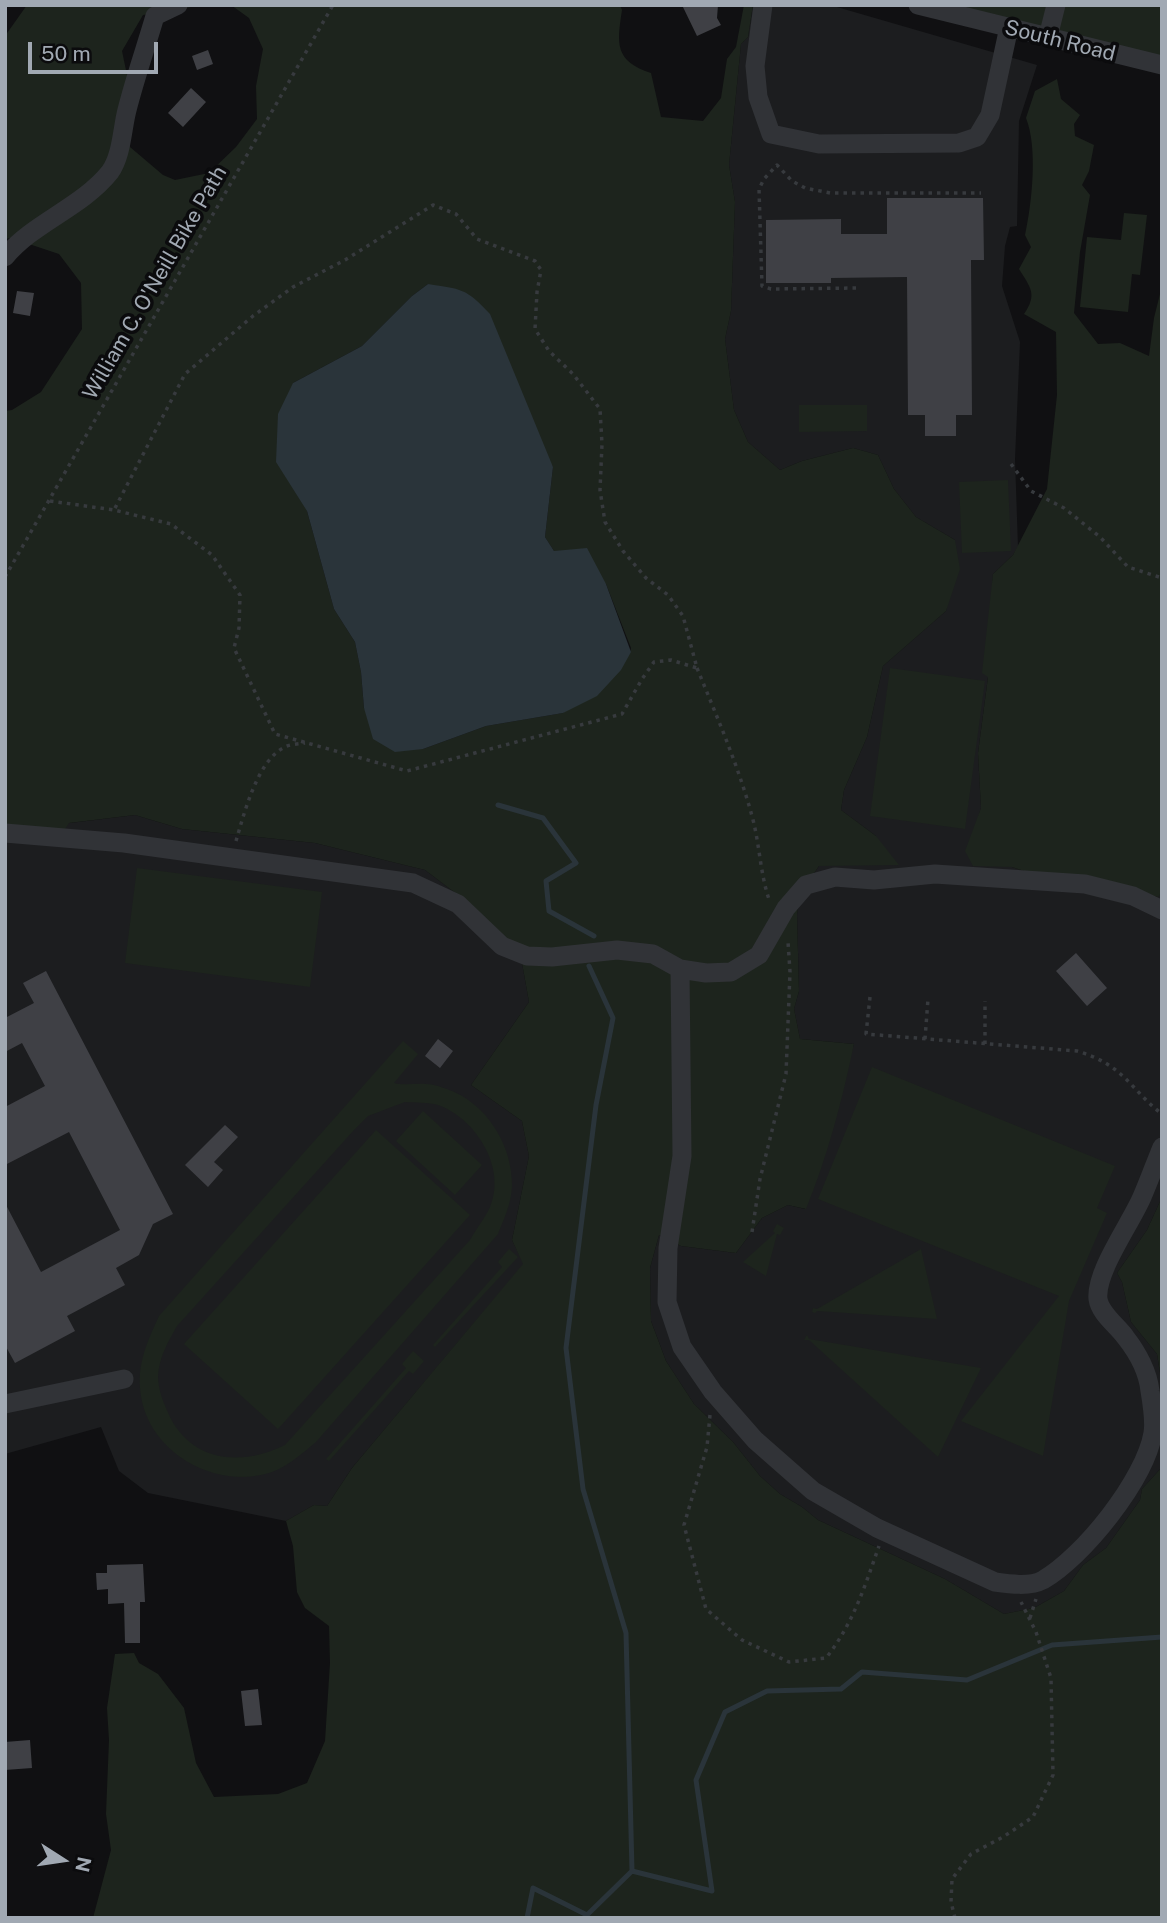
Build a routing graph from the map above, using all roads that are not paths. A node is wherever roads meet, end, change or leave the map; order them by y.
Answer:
1 (178, 5) edge
2 (763, 5) edge
3 (918, 5) edge
4 (1056, 5) edge
5 (1009, 27) junction
6 (1048, 37) junction
7 (1162, 65) edge
8 (5, 257) edge
9 (5, 833) edge
10 (1162, 910) edge
11 (680, 969) junction
12 (1162, 1147) edge
13 (124, 1379) dead end
14 (5, 1404) edge

1 - 8 street
2 - 5 street
3 - 5 street, South Road
4 - 6 street
5 - 6 street, South Road
6 - 7 street, South Road
9 - 11 street
10 - 11 street
11 - 12 street
13 - 14 street

